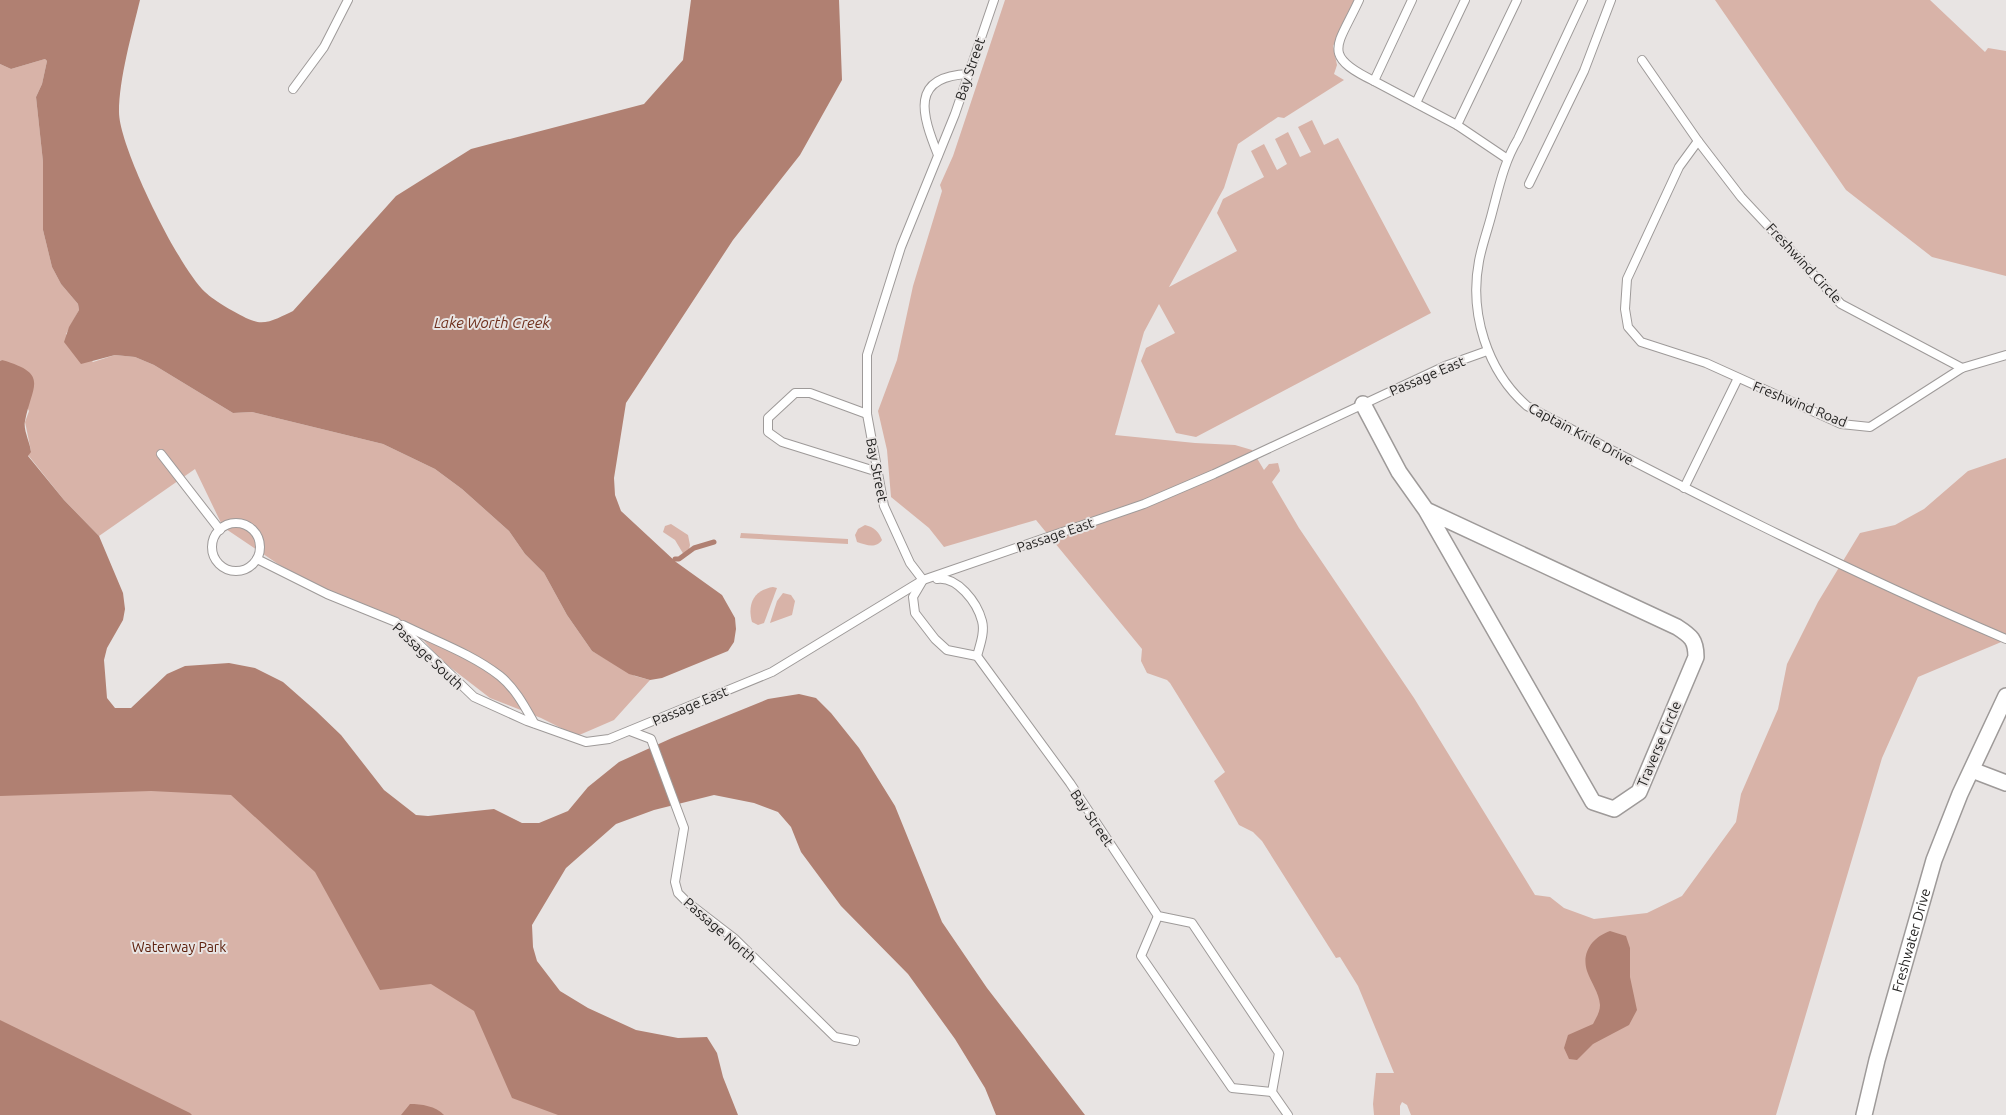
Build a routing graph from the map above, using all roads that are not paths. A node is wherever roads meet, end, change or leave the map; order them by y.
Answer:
1 (348, 0) edge
2 (994, 0) edge
3 (1359, 0) edge
4 (1412, 0) edge
5 (1465, 0) edge
6 (1517, 0) edge
7 (1583, 0) edge
8 (1611, 0) edge
9 (1642, 60) dead end
10 (969, 74) junction
11 (1374, 81) junction
12 (293, 89) dead end
13 (1416, 103) junction
14 (1457, 125) junction
15 (1698, 141) junction
16 (938, 156) junction
17 (1506, 158) junction
18 (1529, 184) dead end
19 (1487, 351) junction
20 (2006, 355) edge
21 (1962, 368) junction
22 (1738, 378) junction
23 (1363, 404) junction
24 (867, 414) junction
25 (161, 454) dead end
26 (878, 472) junction
27 (1684, 488) junction
28 (1426, 510) junction
29 (220, 530) junction
30 (257, 559) junction
31 (923, 580) junction
32 (396, 622) junction
33 (2006, 639) edge
34 (977, 656) junction
35 (2006, 696) edge
36 (534, 723) junction
37 (630, 731) junction
38 (1972, 770) junction
39 (2006, 783) edge
40 (1158, 916) junction
41 (855, 1041) dead end
42 (1272, 1092) junction
43 (1288, 1115) edge
44 (1864, 1115) edge

1 - 12 lane
2 - 10 lane, Bay Street
3 - 11 lane
4 - 11 lane
5 - 13 lane
6 - 14 lane
7 - 17 lane, Captain Kirle Drive
8 - 18 lane
9 - 15 lane, Freshwind Circle
10 - 16 lane, Bay Street
10 - 16 lane
11 - 13 lane
13 - 14 lane
14 - 17 lane
15 - 21 lane, Freshwind Circle
15 - 22 lane, Freshwind Road
16 - 24 lane, Bay Street
17 - 19 lane, Captain Kirle Drive
19 - 23 lane, Passage East
19 - 27 lane, Captain Kirle Drive
20 - 21 lane, Freshwind Road
21 - 22 lane, Freshwind Road
22 - 27 lane
23 - 28 street, Traverse Circle
23 - 31 lane, Passage East
24 - 26 lane, Bay Street
24 - 26 lane
25 - 29 lane
26 - 31 lane, Bay Street
27 - 33 lane, Captain Kirle Drive
28 - 28 street, Traverse Circle
29 - 30 lane
29 - 30 lane
30 - 32 lane, Passage South
31 - 34 lane
31 - 34 lane
31 - 37 lane, Passage East
32 - 36 lane, Passage South
32 - 36 lane
34 - 40 lane, Bay Street
35 - 38 street, Freshwater Drive
36 - 37 lane, Passage South
37 - 41 lane, Passage North
38 - 39 street
38 - 44 street, Freshwater Drive
40 - 42 lane
40 - 42 lane
42 - 43 lane

